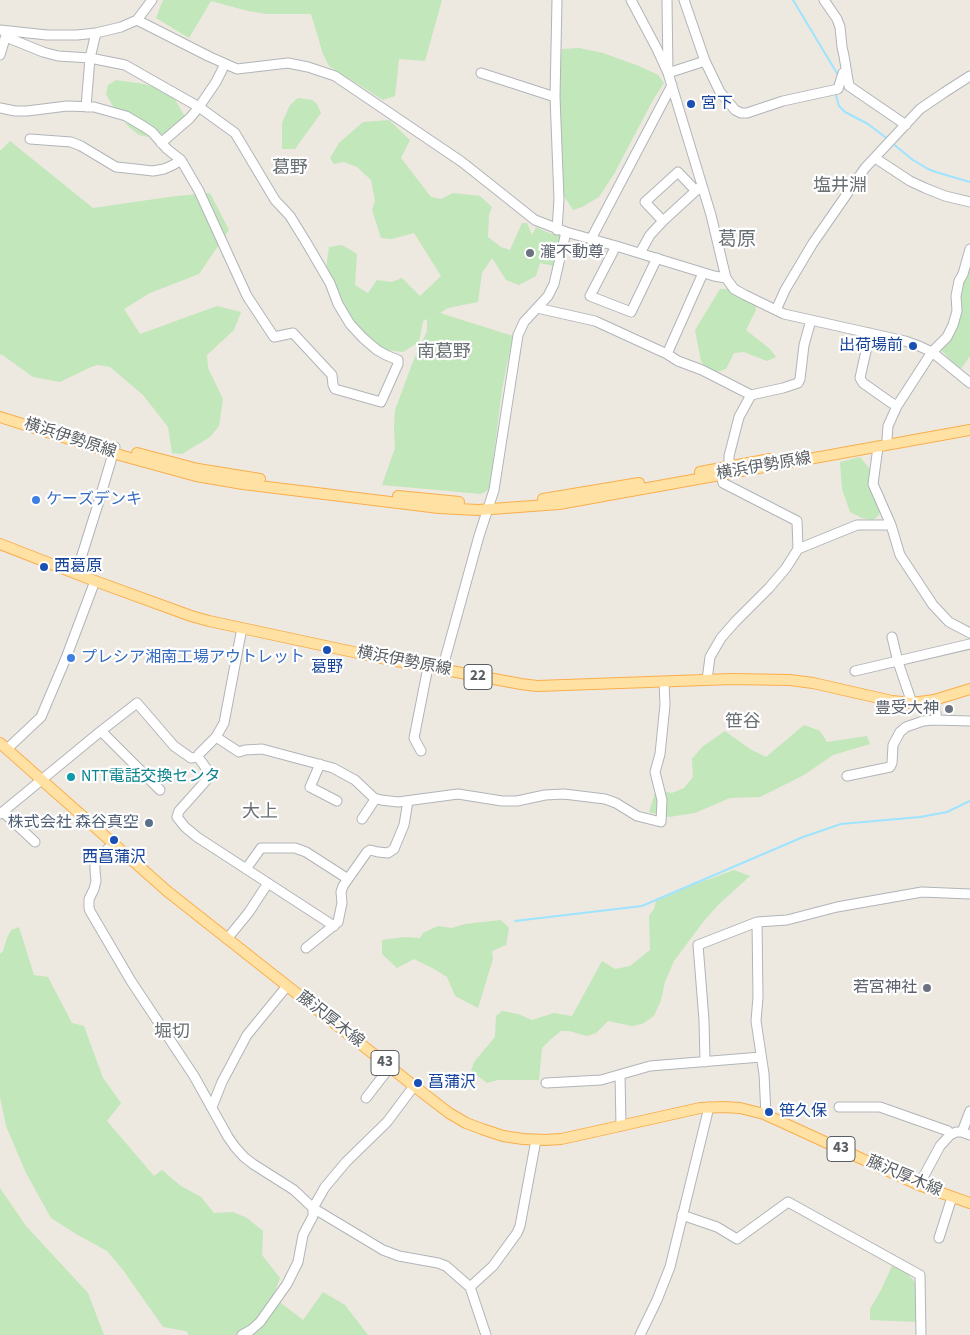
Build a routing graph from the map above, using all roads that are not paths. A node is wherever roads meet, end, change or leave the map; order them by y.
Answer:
1 (152, 0) edge
2 (557, 0) edge
3 (631, 0) edge
4 (667, 0) edge
5 (684, 0) edge
6 (824, 0) edge
7 (137, 20) junction
8 (5, 32) edge
9 (96, 33) junction
10 (0, 55) edge
11 (90, 58) junction
12 (705, 61) junction
13 (225, 64) junction
14 (481, 73) dead end
15 (847, 73) junction
16 (668, 74) junction
17 (970, 76) edge
18 (672, 85) junction
19 (555, 98) junction
20 (86, 107) junction
21 (199, 107) junction
22 (0, 108) edge
23 (906, 124) junction
24 (30, 139) dead end
25 (161, 143) junction
26 (875, 158) junction
27 (181, 160) junction
28 (699, 188) junction
29 (970, 202) edge
30 (663, 220) junction
31 (562, 231) junction
32 (592, 239) junction
33 (616, 246) junction
34 (970, 249) edge
35 (640, 253) junction
36 (657, 258) junction
37 (703, 273) junction
38 (726, 278) junction
39 (538, 308) junction
40 (776, 310) junction
41 (811, 320) junction
42 (870, 333) junction
43 (932, 352) junction
44 (667, 354) junction
45 (970, 383) edge
46 (751, 395) junction
47 (897, 406) junction
48 (0, 411) edge
49 (0, 417) edge
50 (970, 424) edge
51 (970, 430) edge
52 (887, 439) junction
53 (878, 447) junction
54 (114, 450) junction
55 (729, 466) junction
56 (721, 475) junction
57 (489, 507) junction
58 (890, 525) junction
59 (0, 544) edge
60 (798, 549) junction
61 (76, 574) junction
62 (95, 581) junction
63 (242, 628) junction
64 (970, 633) edge
65 (892, 637) dead end
66 (970, 644) edge
67 (898, 662) junction
68 (428, 667) junction
69 (442, 670) junction
70 (855, 671) dead end
71 (707, 680) junction
72 (664, 682) junction
73 (970, 690) edge
74 (934, 700) junction
75 (912, 703) junction
76 (937, 720) junction
77 (970, 722) edge
78 (101, 731) junction
79 (216, 737) junction
80 (3, 746) edge
81 (421, 752) dead end
82 (198, 757) junction
83 (320, 764) junction
84 (847, 776) dead end
85 (42, 780) junction
86 (160, 790) dead end
87 (374, 798) junction
88 (337, 801) dead end
89 (408, 801) junction
90 (1, 813) edge
91 (362, 819) dead end
92 (35, 842) dead end
93 (113, 844) junction
94 (246, 869) junction
95 (348, 879) junction
96 (268, 883) junction
97 (970, 894) edge
98 (757, 922) junction
99 (334, 926) junction
100 (227, 939) junction
101 (306, 948) dead end
102 (287, 986) junction
103 (761, 1057) junction
104 (705, 1062) junction
105 (390, 1067) junction
106 (620, 1075) junction
107 (546, 1083) dead end
108 (414, 1086) junction
109 (366, 1098) dead end
110 (212, 1107) junction
111 (709, 1107) junction
112 (839, 1107) dead end
113 (970, 1111) edge
114 (766, 1115) junction
115 (621, 1126) junction
116 (966, 1134) edge
117 (950, 1135) junction
118 (536, 1140) junction
119 (919, 1185) junction
120 (952, 1198) junction
121 (970, 1203) edge
122 (313, 1208) junction
123 (682, 1215) junction
124 (939, 1238) dead end
125 (470, 1287) junction
126 (242, 1335) edge
127 (486, 1335) edge
128 (640, 1335) edge
129 (921, 1335) edge

1 - 7 street
2 - 19 street
3 - 16 street
4 - 16 street
5 - 12 street
6 - 15 street
7 - 9 street
7 - 13 street
8 - 9 street
8 - 10 street
8 - 11 street
9 - 11 street
11 - 20 street
11 - 21 street
12 - 15 street
12 - 16 street
13 - 21 street
13 - 31 street
14 - 19 street
15 - 23 street
16 - 18 street
17 - 23 street
18 - 28 street
18 - 32 street
19 - 31 street
20 - 22 street
20 - 25 street
21 - 25 street
21 - 27 street
23 - 26 street
24 - 27 street
25 - 27 street
26 - 29 street
26 - 40 street
28 - 30 street
28 - 30 street
28 - 38 street
30 - 35 street
31 - 32 street
31 - 39 street
32 - 33 street
33 - 35 street
33 - 36 street
34 - 43 street
35 - 36 street
36 - 37 street
37 - 38 street
37 - 44 street
38 - 40 street
39 - 44 street
39 - 57 street
40 - 41 street
41 - 42 street
41 - 46 street
42 - 43 street
42 - 47 street
43 - 45 street
43 - 47 street
44 - 46 street
46 - 55 street
47 - 52 street
48 - 54 main road, 横浜伊勢原線
49 - 54 main road, 横浜伊勢原線
50 - 52 main road, 横浜伊勢原線
51 - 53 main road, 横浜伊勢原線
52 - 55 main road, 横浜伊勢原線
53 - 56 main road, 横浜伊勢原線
53 - 58 street
54 - 57 main road, 横浜伊勢原線
54 - 61 street
55 - 57 main road, 横浜伊勢原線
56 - 57 main road, 横浜伊勢原線
56 - 60 street
57 - 69 street
58 - 60 street
58 - 64 street
59 - 61 main road, 横浜伊勢原線 / 22
60 - 71 street
61 - 62 main road, 横浜伊勢原線 / 22
62 - 63 main road, 横浜伊勢原線 / 22
62 - 80 street
63 - 68 main road, 横浜伊勢原線 / 22
63 - 79 street
65 - 67 street
66 - 67 street
67 - 70 street
67 - 75 street
68 - 69 main road, 横浜伊勢原線 / 22
68 - 81 street
69 - 72 main road, 横浜伊勢原線 / 22
71 - 72 main road, 横浜伊勢原線 / 22
71 - 75 main road, 横浜伊勢原線 / 22
72 - 89 street
73 - 74 main road, 横浜伊勢原線 / 22
74 - 75 main road, 横浜伊勢原線 / 22
74 - 76 street
76 - 77 street
76 - 84 street
78 - 82 street
78 - 85 street
78 - 86 street
79 - 82 street
79 - 83 street
80 - 85 main road, 藤沢厚木線 / 43
82 - 94 street
83 - 87 street
83 - 88 street
85 - 90 street
85 - 93 main road, 藤沢厚木線 / 43
87 - 89 street
87 - 91 street
89 - 95 street
90 - 92 street
93 - 100 main road, 藤沢厚木線 / 43
93 - 110 street
94 - 95 street
94 - 96 street
95 - 99 street
96 - 99 street
96 - 100 street
97 - 98 street
98 - 103 street
98 - 104 street
99 - 101 street
100 - 102 main road, 藤沢厚木線 / 43
102 - 105 main road, 藤沢厚木線 / 43
102 - 110 street
103 - 104 street
103 - 114 street
104 - 106 street
105 - 108 main road, 藤沢厚木線 / 43
105 - 109 street
106 - 107 street
106 - 115 street
108 - 118 main road, 藤沢厚木線 / 43
108 - 122 street
110 - 122 street
111 - 114 main road, 藤沢厚木線 / 43
111 - 115 main road, 藤沢厚木線 / 43
111 - 123 street
112 - 117 street
113 - 116 street
114 - 119 main road, 藤沢厚木線 / 43
115 - 118 main road, 藤沢厚木線 / 43
116 - 117 street
117 - 119 street
118 - 125 street
119 - 120 main road, 藤沢厚木線 / 43
120 - 121 main road, 藤沢厚木線 / 43
120 - 124 street
122 - 125 street
122 - 126 street
123 - 128 street
123 - 129 street
125 - 127 street

